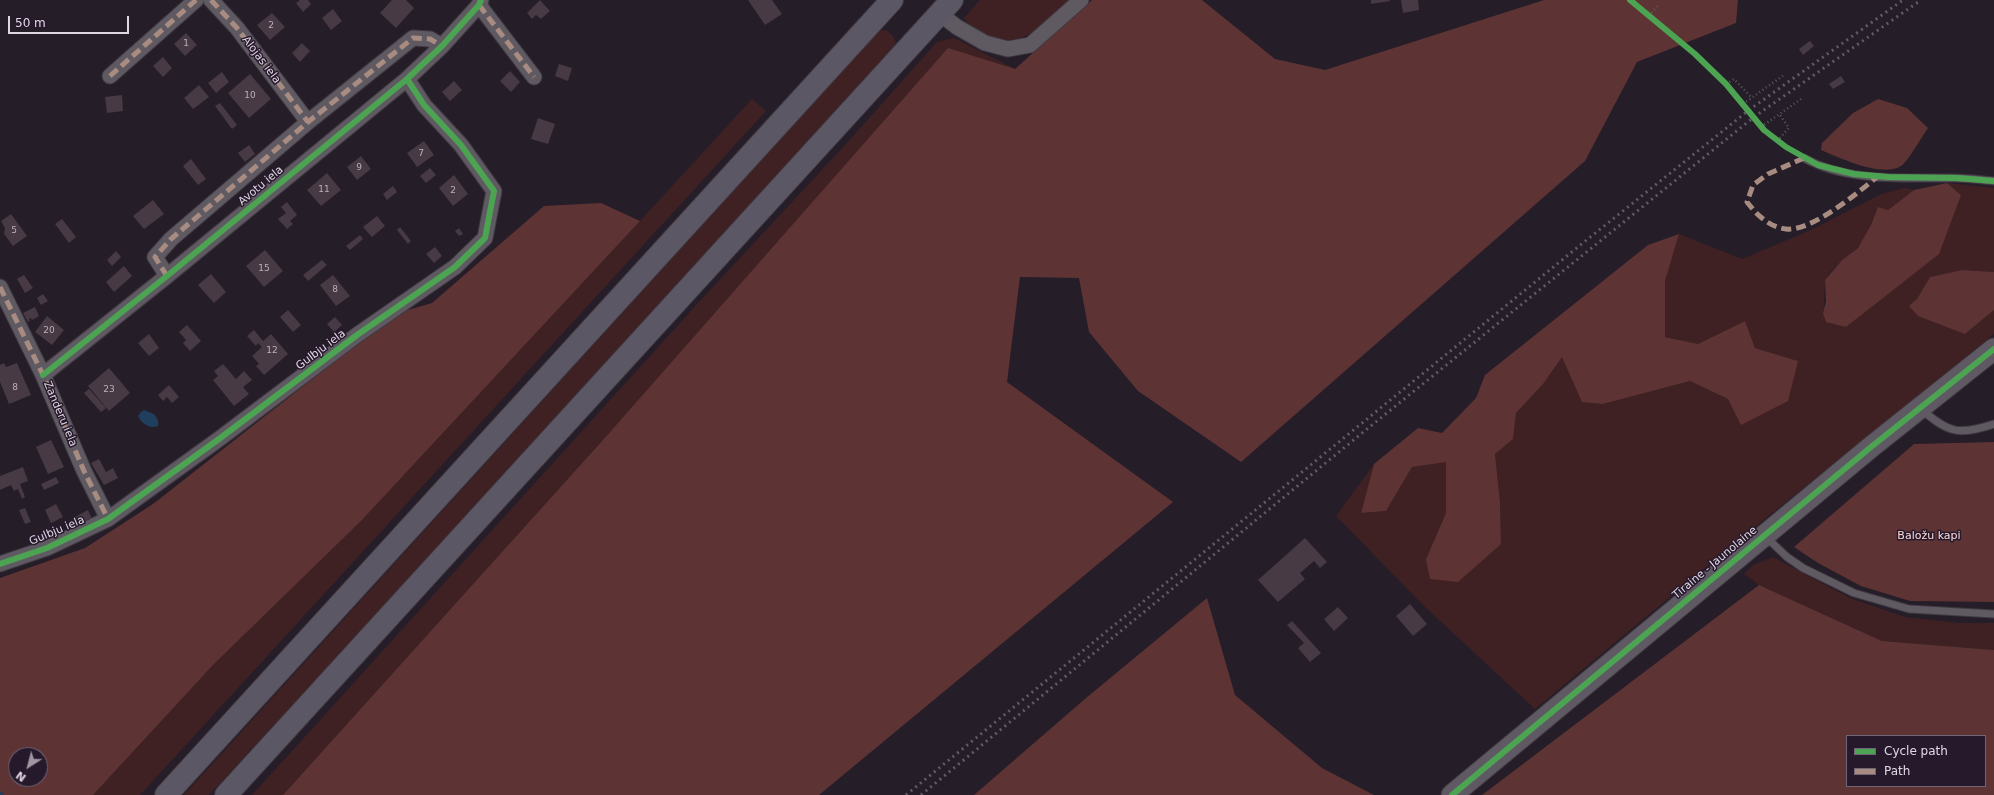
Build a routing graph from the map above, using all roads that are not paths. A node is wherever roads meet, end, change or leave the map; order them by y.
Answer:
1 (196, 0) edge
2 (211, 0) edge
3 (892, 0) edge
4 (1081, 0) edge
5 (480, 3) edge
6 (946, 7) edge
7 (442, 46) junction
8 (110, 76) dead end
9 (534, 77) dead end
10 (406, 79) junction
11 (308, 122) junction
12 (1804, 158) road end
13 (1994, 181) edge
14 (167, 276) junction
15 (0, 287) edge
16 (1994, 350) edge
17 (43, 375) junction
18 (1920, 408) junction
19 (1994, 424) edge
20 (108, 519) junction
21 (1764, 535) junction
22 (0, 564) edge
23 (1994, 614) edge
24 (166, 795) edge
25 (226, 795) edge
26 (1452, 795) edge

1 - 8 street
2 - 11 street, Alojas iela
3 - 24 highway
4 - 6 street
5 - 7 street, Avotu iela
5 - 9 street
6 - 25 highway
7 - 10 street, Avotu iela
7 - 11 street
10 - 14 street, Avotu iela
10 - 20 street, Gulbju iela
11 - 14 street
12 - 13 lane
14 - 17 street, Avotu iela
15 - 17 street, Zanderu iela
16 - 18 main road, Tīraine - Jaunolaine
17 - 20 street, Zanderu iela
18 - 19 lane
18 - 21 main road, Tīraine - Jaunolaine
20 - 22 street, Gulbju iela
21 - 23 lane
21 - 26 main road, Tīraine - Jaunolaine

